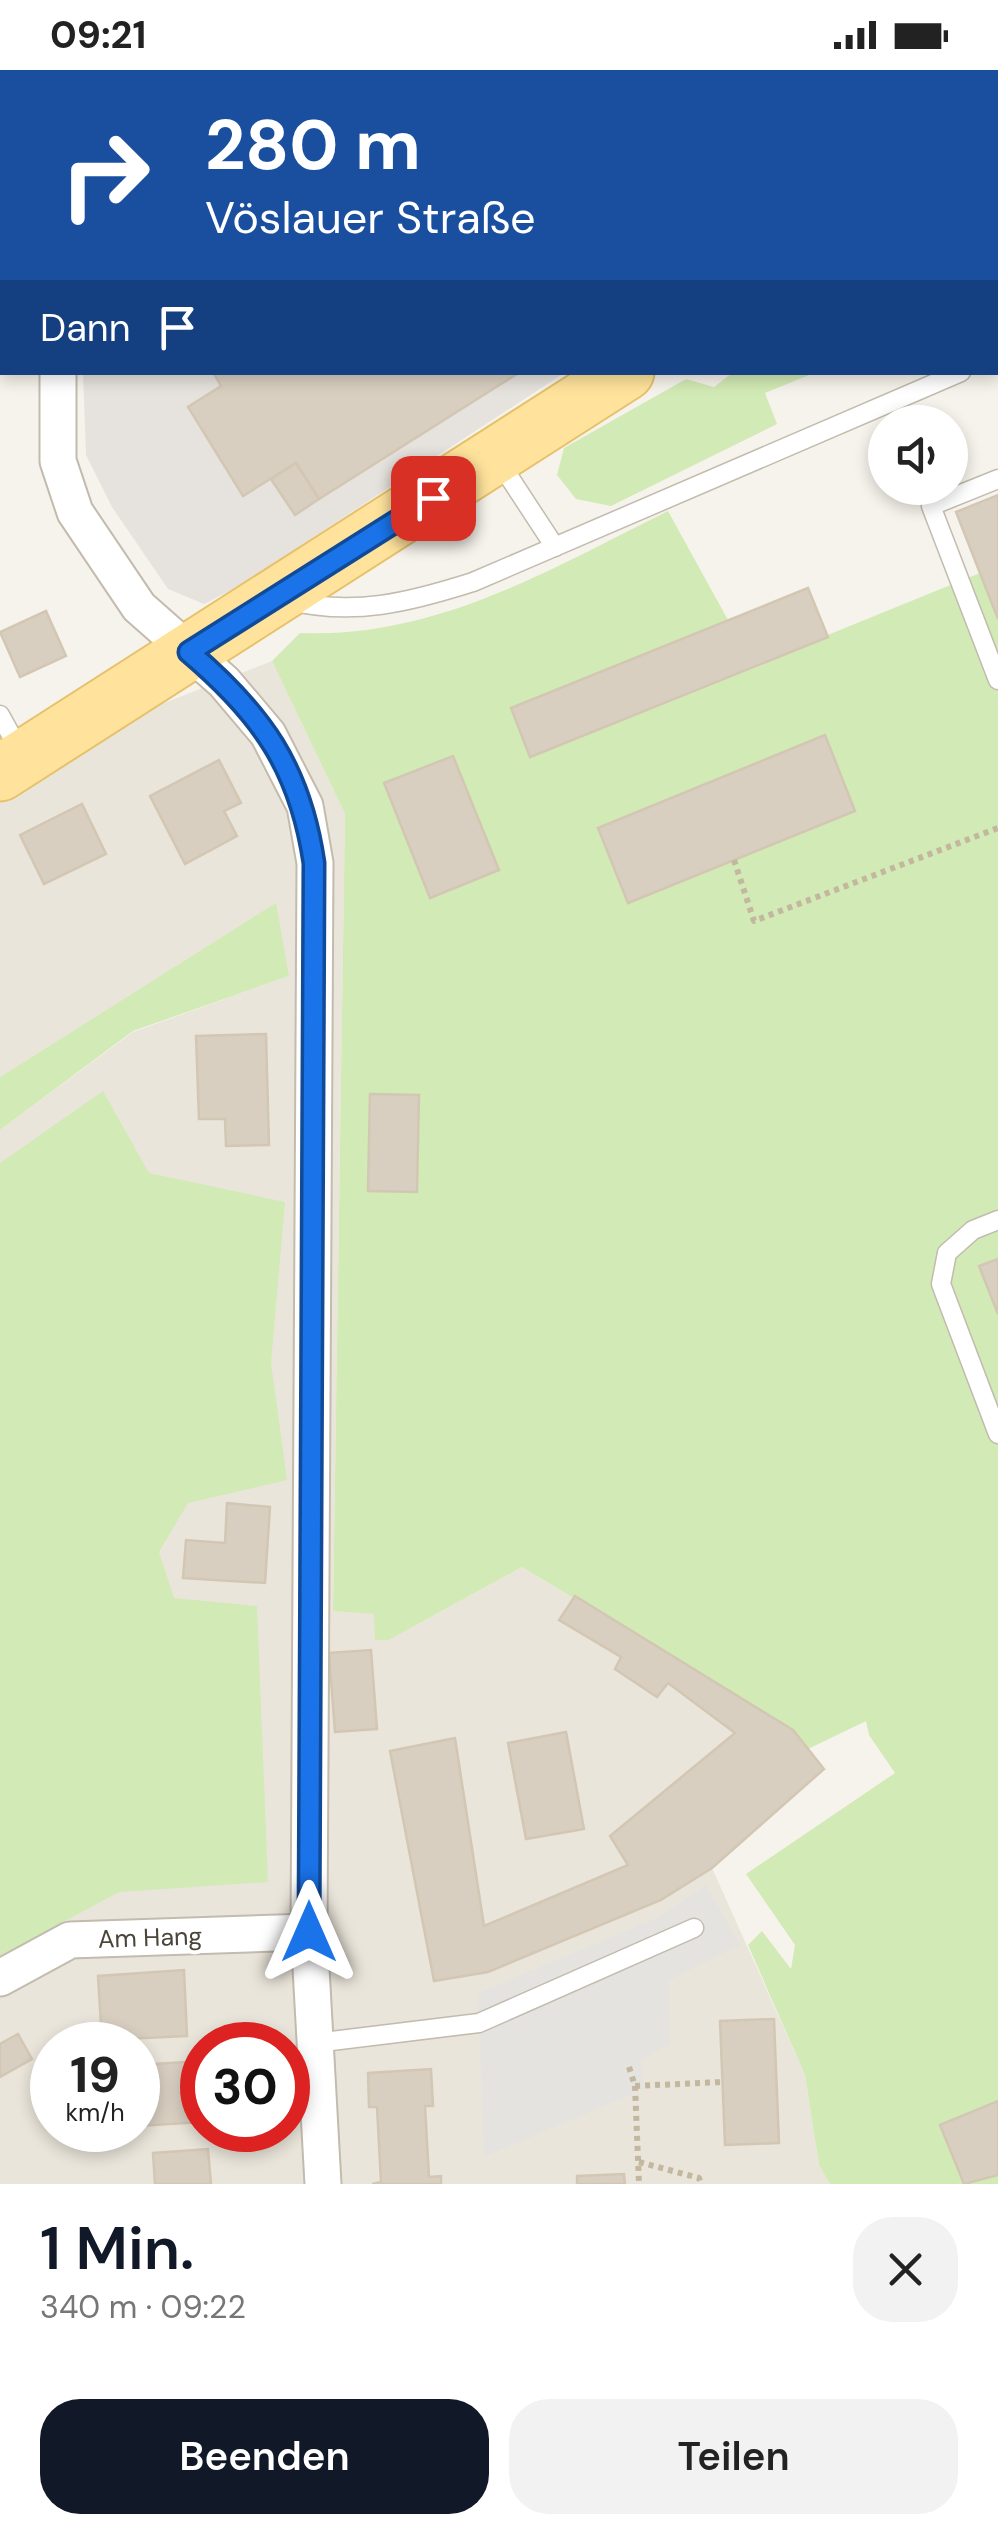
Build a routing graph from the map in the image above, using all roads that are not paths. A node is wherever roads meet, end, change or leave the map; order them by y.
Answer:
1 (58, 375) edge
2 (621, 375) edge
3 (954, 375) edge
4 (496, 458) junction
5 (998, 479) edge
6 (555, 547) junction
7 (277, 598) junction
8 (189, 652) junction
9 (998, 680) edge
10 (8, 748) edge
11 (998, 1220) edge
12 (998, 1434) edge
13 (694, 1928) dead end
14 (309, 1932) junction
15 (0, 1978) edge
16 (315, 2043) junction
17 (323, 2184) edge

1 - 8 street
2 - 4 main road
3 - 6 lane
4 - 6 lane
4 - 7 main road
5 - 9 lane
6 - 7 lane
7 - 8 main road
8 - 10 main road
8 - 14 street
11 - 12 lane
13 - 16 lane
14 - 15 street, Am Hang
14 - 16 street
16 - 17 street

